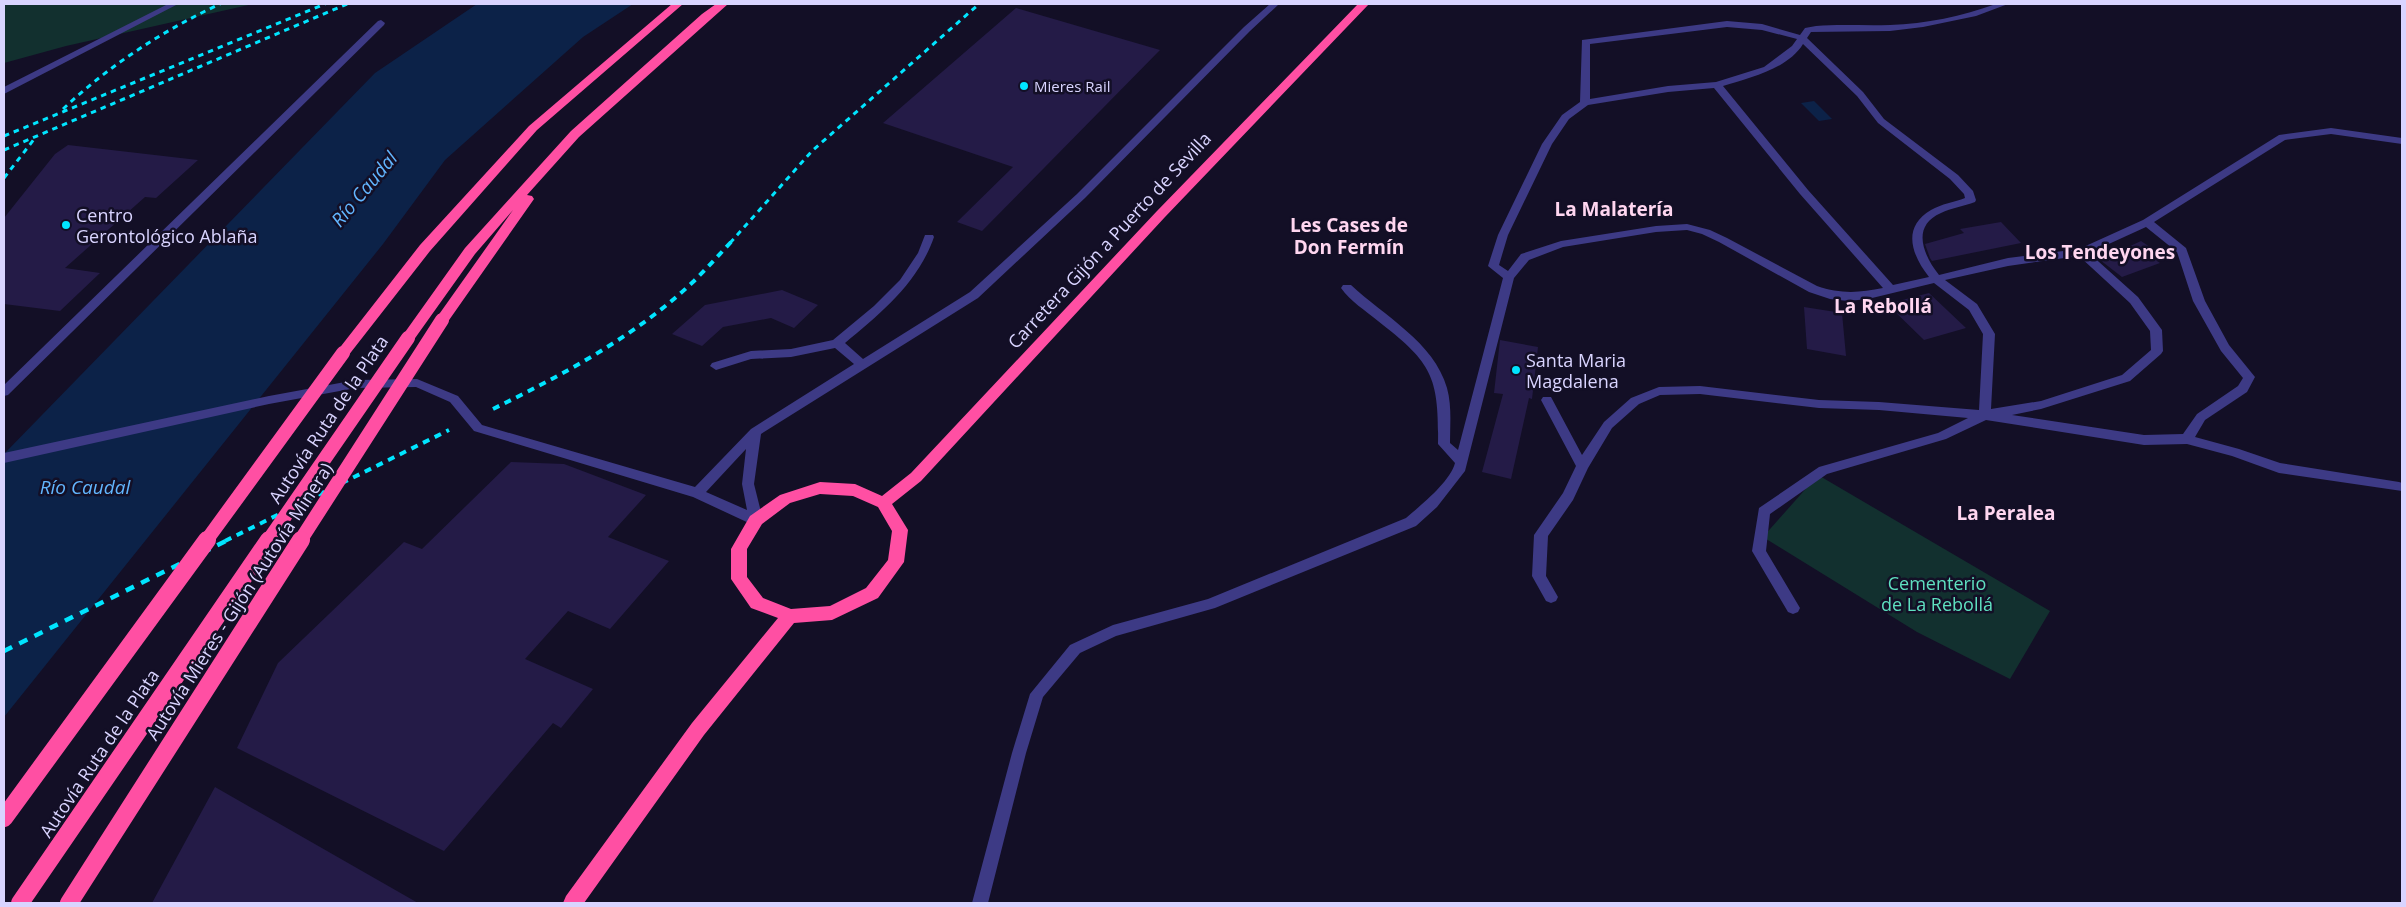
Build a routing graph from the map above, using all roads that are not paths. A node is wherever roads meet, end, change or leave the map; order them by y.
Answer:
1 (174, 4) edge
2 (678, 4) edge
3 (723, 4) edge
4 (1275, 4) edge
5 (1364, 4) edge
6 (2004, 4) edge
7 (381, 23) dead end
8 (1802, 38) junction
9 (1717, 85) junction
10 (4, 90) edge
11 (1585, 103) junction
12 (575, 134) junction
13 (2402, 140) edge
14 (2147, 222) junction
15 (929, 237) dead end
16 (2081, 252) junction
17 (1509, 277) junction
18 (1936, 279) junction
19 (1347, 288) dead end
20 (1890, 290) junction
21 (837, 343) junction
22 (863, 365) junction
23 (716, 366) dead end
24 (4, 392) edge
25 (1547, 400) dead end
26 (1985, 415) junction
27 (755, 432) junction
28 (2187, 439) junction
29 (4, 458) edge
30 (1461, 461) junction
31 (1582, 466) junction
32 (2399, 487) dead end
33 (697, 493) junction
34 (884, 503) junction
35 (756, 520) junction
36 (1551, 597) dead end
37 (1793, 608) dead end
38 (790, 616) junction
39 (4, 818) edge
40 (20, 903) edge
41 (69, 903) edge
42 (573, 903) edge
43 (980, 903) edge

1 - 10 street
2 - 39 highway, Autovía Ruta de la Plata, bridge
3 - 12 highway, Autovía Ruta de la Plata
4 - 22 street
5 - 34 highway, Carretera Gijón a Puerto de Sevilla
6 - 8 street
7 - 24 street
8 - 9 street
8 - 11 street
8 - 18 street
9 - 11 street
9 - 20 street
11 - 17 street
12 - 40 highway, Autovía Ruta de la Plata, bridge
12 - 41 highway, Autovía Mieres - Gijón (Autovía Minera), bridge
13 - 14 street
14 - 16 street
14 - 28 street
15 - 21 street
16 - 18 street
16 - 26 street
17 - 20 street
17 - 30 street
18 - 20 street
18 - 26 street
19 - 30 street
21 - 22 street
21 - 23 street
22 - 27 street
25 - 31 street
26 - 28 street
26 - 31 street
26 - 37 street
27 - 33 street
27 - 35 street
28 - 32 street
29 - 33 street
30 - 43 street
31 - 36 street
33 - 35 street
34 - 35 highway
34 - 38 highway
35 - 38 highway
38 - 42 highway

